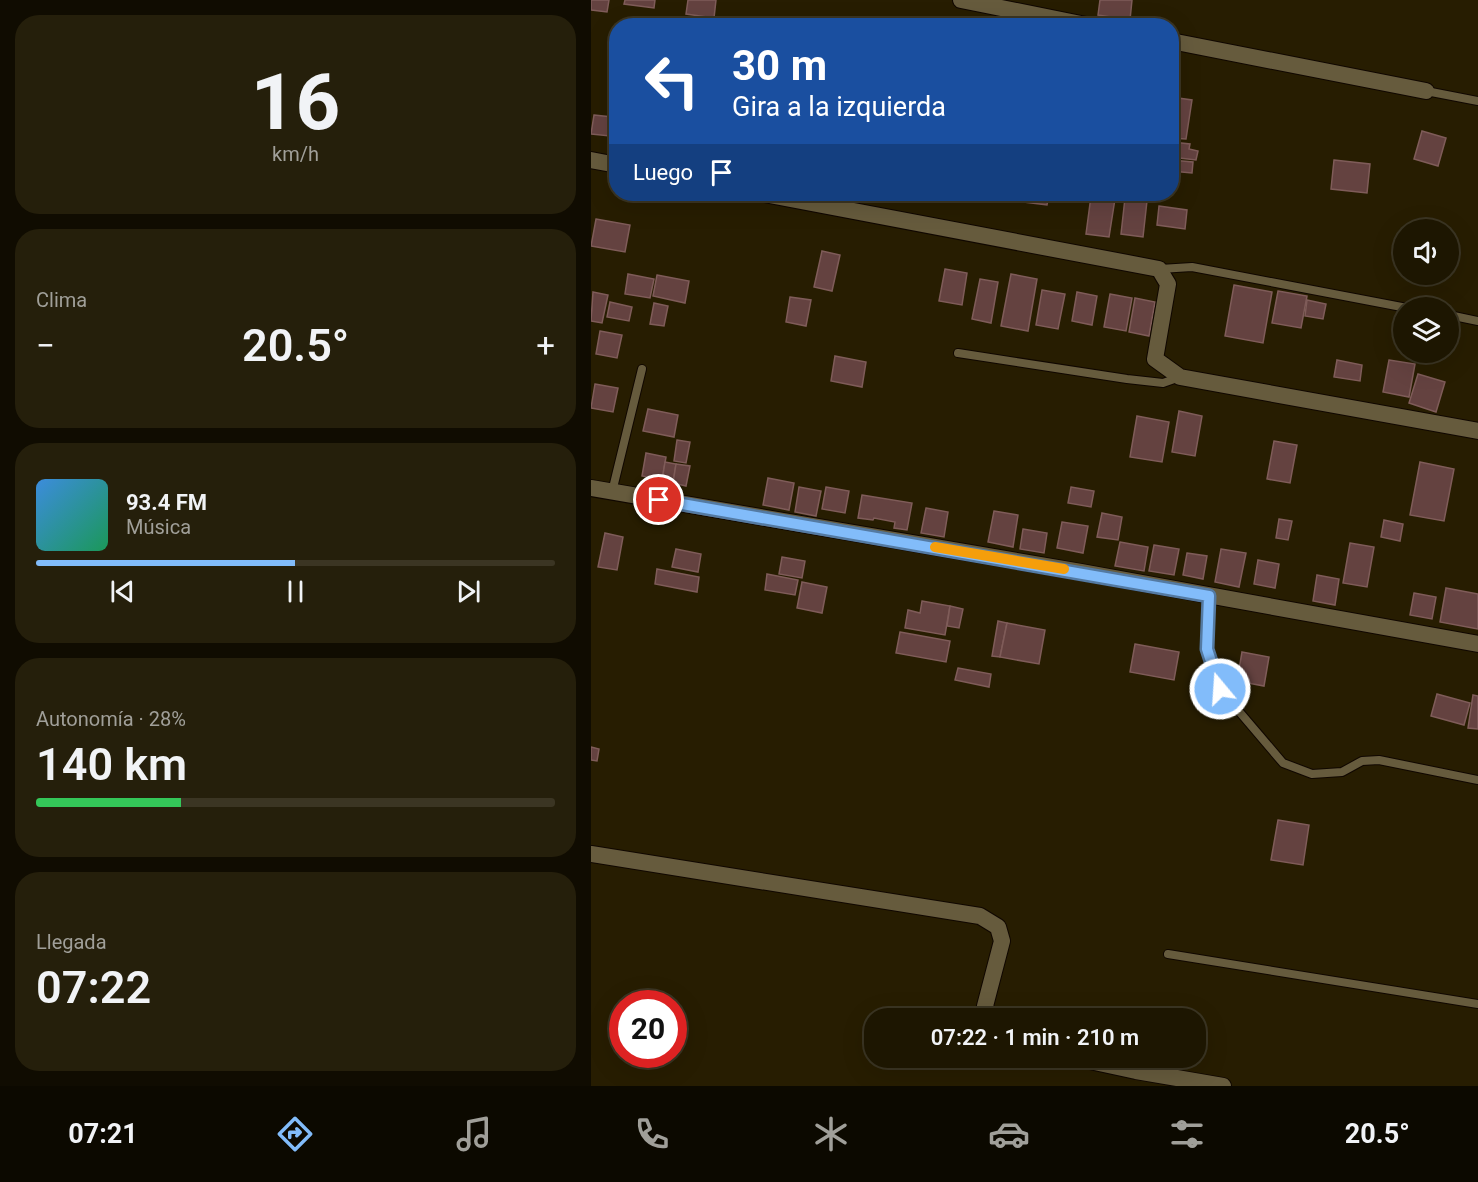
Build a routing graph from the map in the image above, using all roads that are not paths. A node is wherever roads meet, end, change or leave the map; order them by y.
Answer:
1 (961, 0) edge
2 (1051, 18) edge
3 (1179, 43) edge
4 (1426, 91) joint
5 (1478, 102) edge
6 (591, 160) edge
7 (609, 163) edge
8 (801, 201) edge
9 (1159, 269) junction
10 (1393, 305) edge
11 (1459, 317) edge
12 (1478, 321) edge
13 (958, 353) dead end
14 (642, 369) dead end
15 (1180, 377) junction
16 (1478, 431) edge
17 (591, 488) edge
18 (612, 492) junction
19 (1209, 596) junction
20 (1478, 644) edge
21 (1478, 780) edge
22 (591, 854) edge
23 (1168, 954) dead end
24 (1478, 1004) edge
25 (986, 1008) edge
26 (1122, 1068) edge
27 (1223, 1086) edge

1 - 2 street
3 - 4 street
4 - 5 lane
6 - 7 street
8 - 9 street
9 - 10 lane
9 - 15 street
11 - 12 lane
13 - 15 lane
14 - 18 lane
15 - 16 street
17 - 18 street
18 - 19 street
19 - 20 street
19 - 21 lane
22 - 25 street
23 - 24 lane
26 - 27 street

